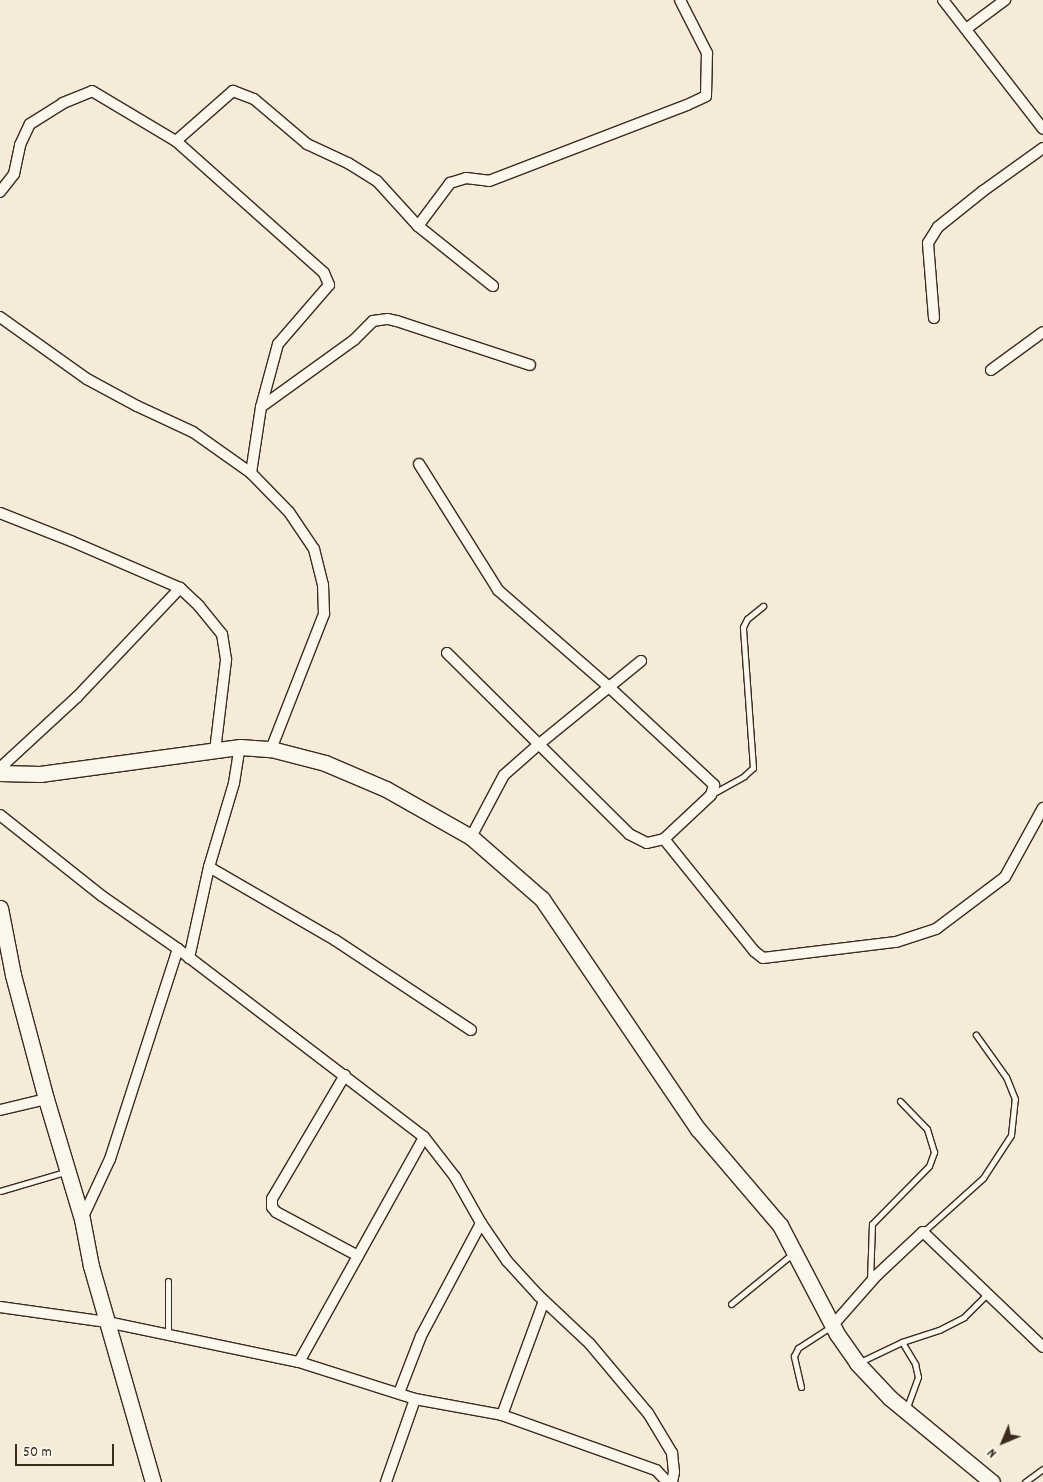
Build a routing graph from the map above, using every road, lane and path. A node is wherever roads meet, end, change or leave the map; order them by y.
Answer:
1 (680, 0) edge
2 (943, 0) edge
3 (1005, 0) edge
4 (966, 29) junction
5 (1043, 128) edge
6 (176, 141) junction
7 (1043, 148) edge
8 (0, 192) edge
9 (418, 226) junction
10 (493, 286) dead end
11 (0, 317) edge
12 (934, 318) dead end
13 (1043, 332) edge
14 (530, 365) dead end
15 (991, 370) dead end
16 (261, 408) junction
17 (419, 464) dead end
18 (251, 474) junction
19 (0, 513) edge
20 (180, 588) junction
21 (763, 606) dead end
22 (447, 653) dead end
23 (641, 660) dead end
24 (609, 687) junction
25 (538, 744) junction
26 (240, 747) junction
27 (271, 749) junction
28 (215, 750) junction
29 (0, 768) edge
30 (0, 773) edge
31 (711, 795) junction
32 (1043, 808) edge
33 (0, 815) edge
34 (471, 837) junction
35 (664, 839) junction
36 (209, 867) junction
37 (0, 908) edge
38 (178, 949) junction
39 (189, 958) junction
40 (471, 1030) dead end
41 (976, 1035) dead end
42 (345, 1075) junction
43 (46, 1099) junction
44 (900, 1101) dead end
45 (0, 1110) edge
46 (424, 1137) junction
47 (68, 1172) junction
48 (0, 1191) edge
49 (82, 1219) junction
50 (481, 1223) junction
51 (923, 1232) junction
52 (795, 1252) junction
53 (358, 1256) junction
54 (168, 1281) dead end
55 (870, 1284) junction
56 (987, 1293) junction
57 (544, 1301) junction
58 (731, 1304) dead end
59 (0, 1307) edge
60 (107, 1322) junction
61 (833, 1325) junction
62 (168, 1335) junction
63 (902, 1342) junction
64 (1043, 1347) edge
65 (299, 1362) junction
66 (857, 1364) junction
67 (801, 1388) dead end
68 (399, 1393) junction
69 (415, 1399) junction
70 (906, 1411) junction
71 (502, 1415) junction
72 (1043, 1469) edge
73 (986, 1480) edge
74 (153, 1482) edge
75 (386, 1482) edge
76 (672, 1482) edge
77 (1025, 1482) edge

1 - 9 street
2 - 4 street
3 - 4 street
4 - 5 street
6 - 8 street
6 - 9 street
6 - 16 street
7 - 12 street
9 - 10 street
11 - 18 street
13 - 15 street
14 - 16 street
16 - 18 street
17 - 24 street
18 - 27 street
19 - 20 street
20 - 28 street
20 - 29 street
21 - 31 lane
22 - 25 street
23 - 24 street
24 - 25 street
24 - 31 street
25 - 34 street
25 - 35 street
26 - 27 street
26 - 28 street
26 - 36 street
27 - 34 street
28 - 30 street
31 - 35 street
32 - 35 street
33 - 38 street
34 - 52 street
36 - 39 street
36 - 40 street
37 - 43 street
38 - 39 street
38 - 49 street
39 - 42 street
41 - 51 lane
42 - 46 street
42 - 53 street
43 - 45 street
43 - 47 street
44 - 55 lane
46 - 50 street
46 - 53 street
47 - 48 lane
47 - 49 street
49 - 60 street
50 - 57 street
50 - 68 street
51 - 55 street
51 - 56 street
52 - 58 lane
52 - 61 street
53 - 65 street
54 - 62 lane
55 - 61 street
56 - 63 lane
56 - 64 street
57 - 71 street
57 - 76 street
59 - 60 street
60 - 62 street
60 - 74 street
61 - 66 street
61 - 67 lane
62 - 65 street
63 - 66 lane
63 - 70 lane
65 - 68 street
66 - 70 street
68 - 69 street
69 - 71 street
69 - 75 street
70 - 73 street
71 - 76 street
72 - 77 lane

